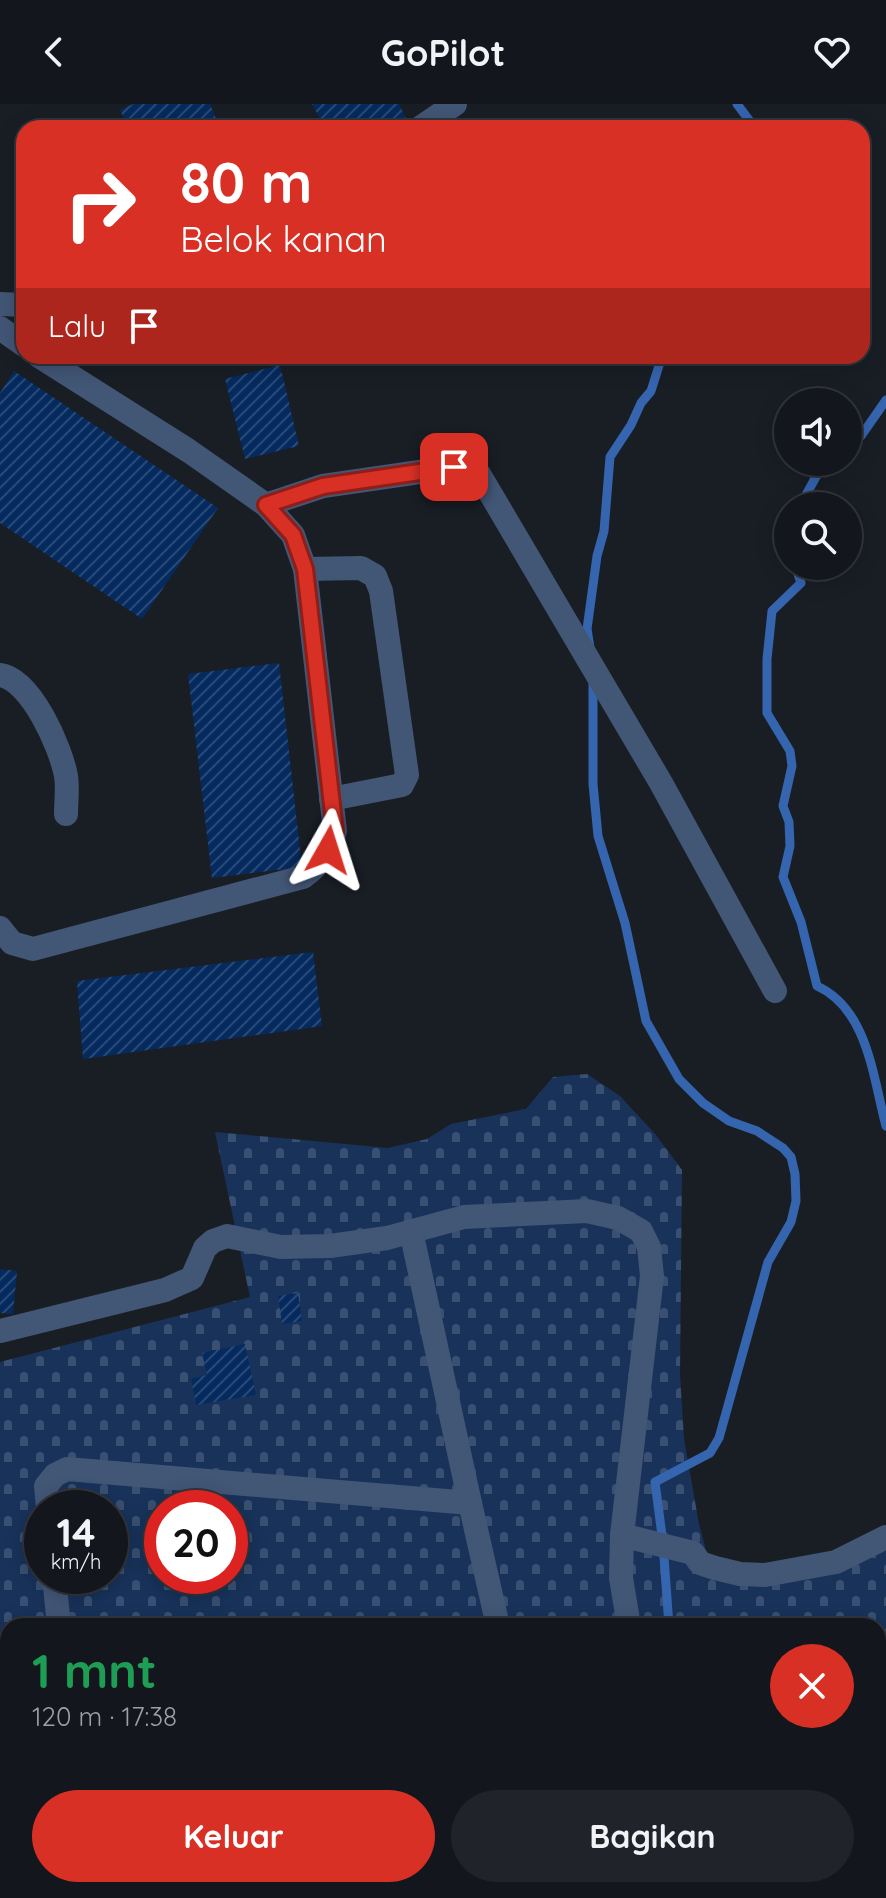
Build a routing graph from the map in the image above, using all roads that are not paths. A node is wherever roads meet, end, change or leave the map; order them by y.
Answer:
1 (455, 104) edge
2 (432, 120) edge
3 (52, 364) edge
4 (266, 505) junction
5 (305, 569) junction
6 (0, 675) edge
7 (331, 799) junction
8 (66, 814) dead end
9 (0, 928) edge
10 (775, 991) dead end
11 (411, 1231) junction
12 (0, 1331) edge
13 (46, 1490) edge
14 (470, 1503) junction
15 (632, 1537) junction
16 (886, 1537) edge
17 (56, 1594) edge
18 (58, 1618) edge
19 (496, 1618) edge
20 (628, 1618) edge

1 - 2 lane
3 - 4 lane
4 - 5 lane
4 - 10 lane
5 - 7 lane
5 - 7 lane
6 - 8 lane
7 - 9 lane
11 - 12 lane
11 - 14 lane
11 - 15 lane
13 - 14 lane
14 - 19 lane
15 - 16 lane
15 - 20 lane
17 - 18 lane

